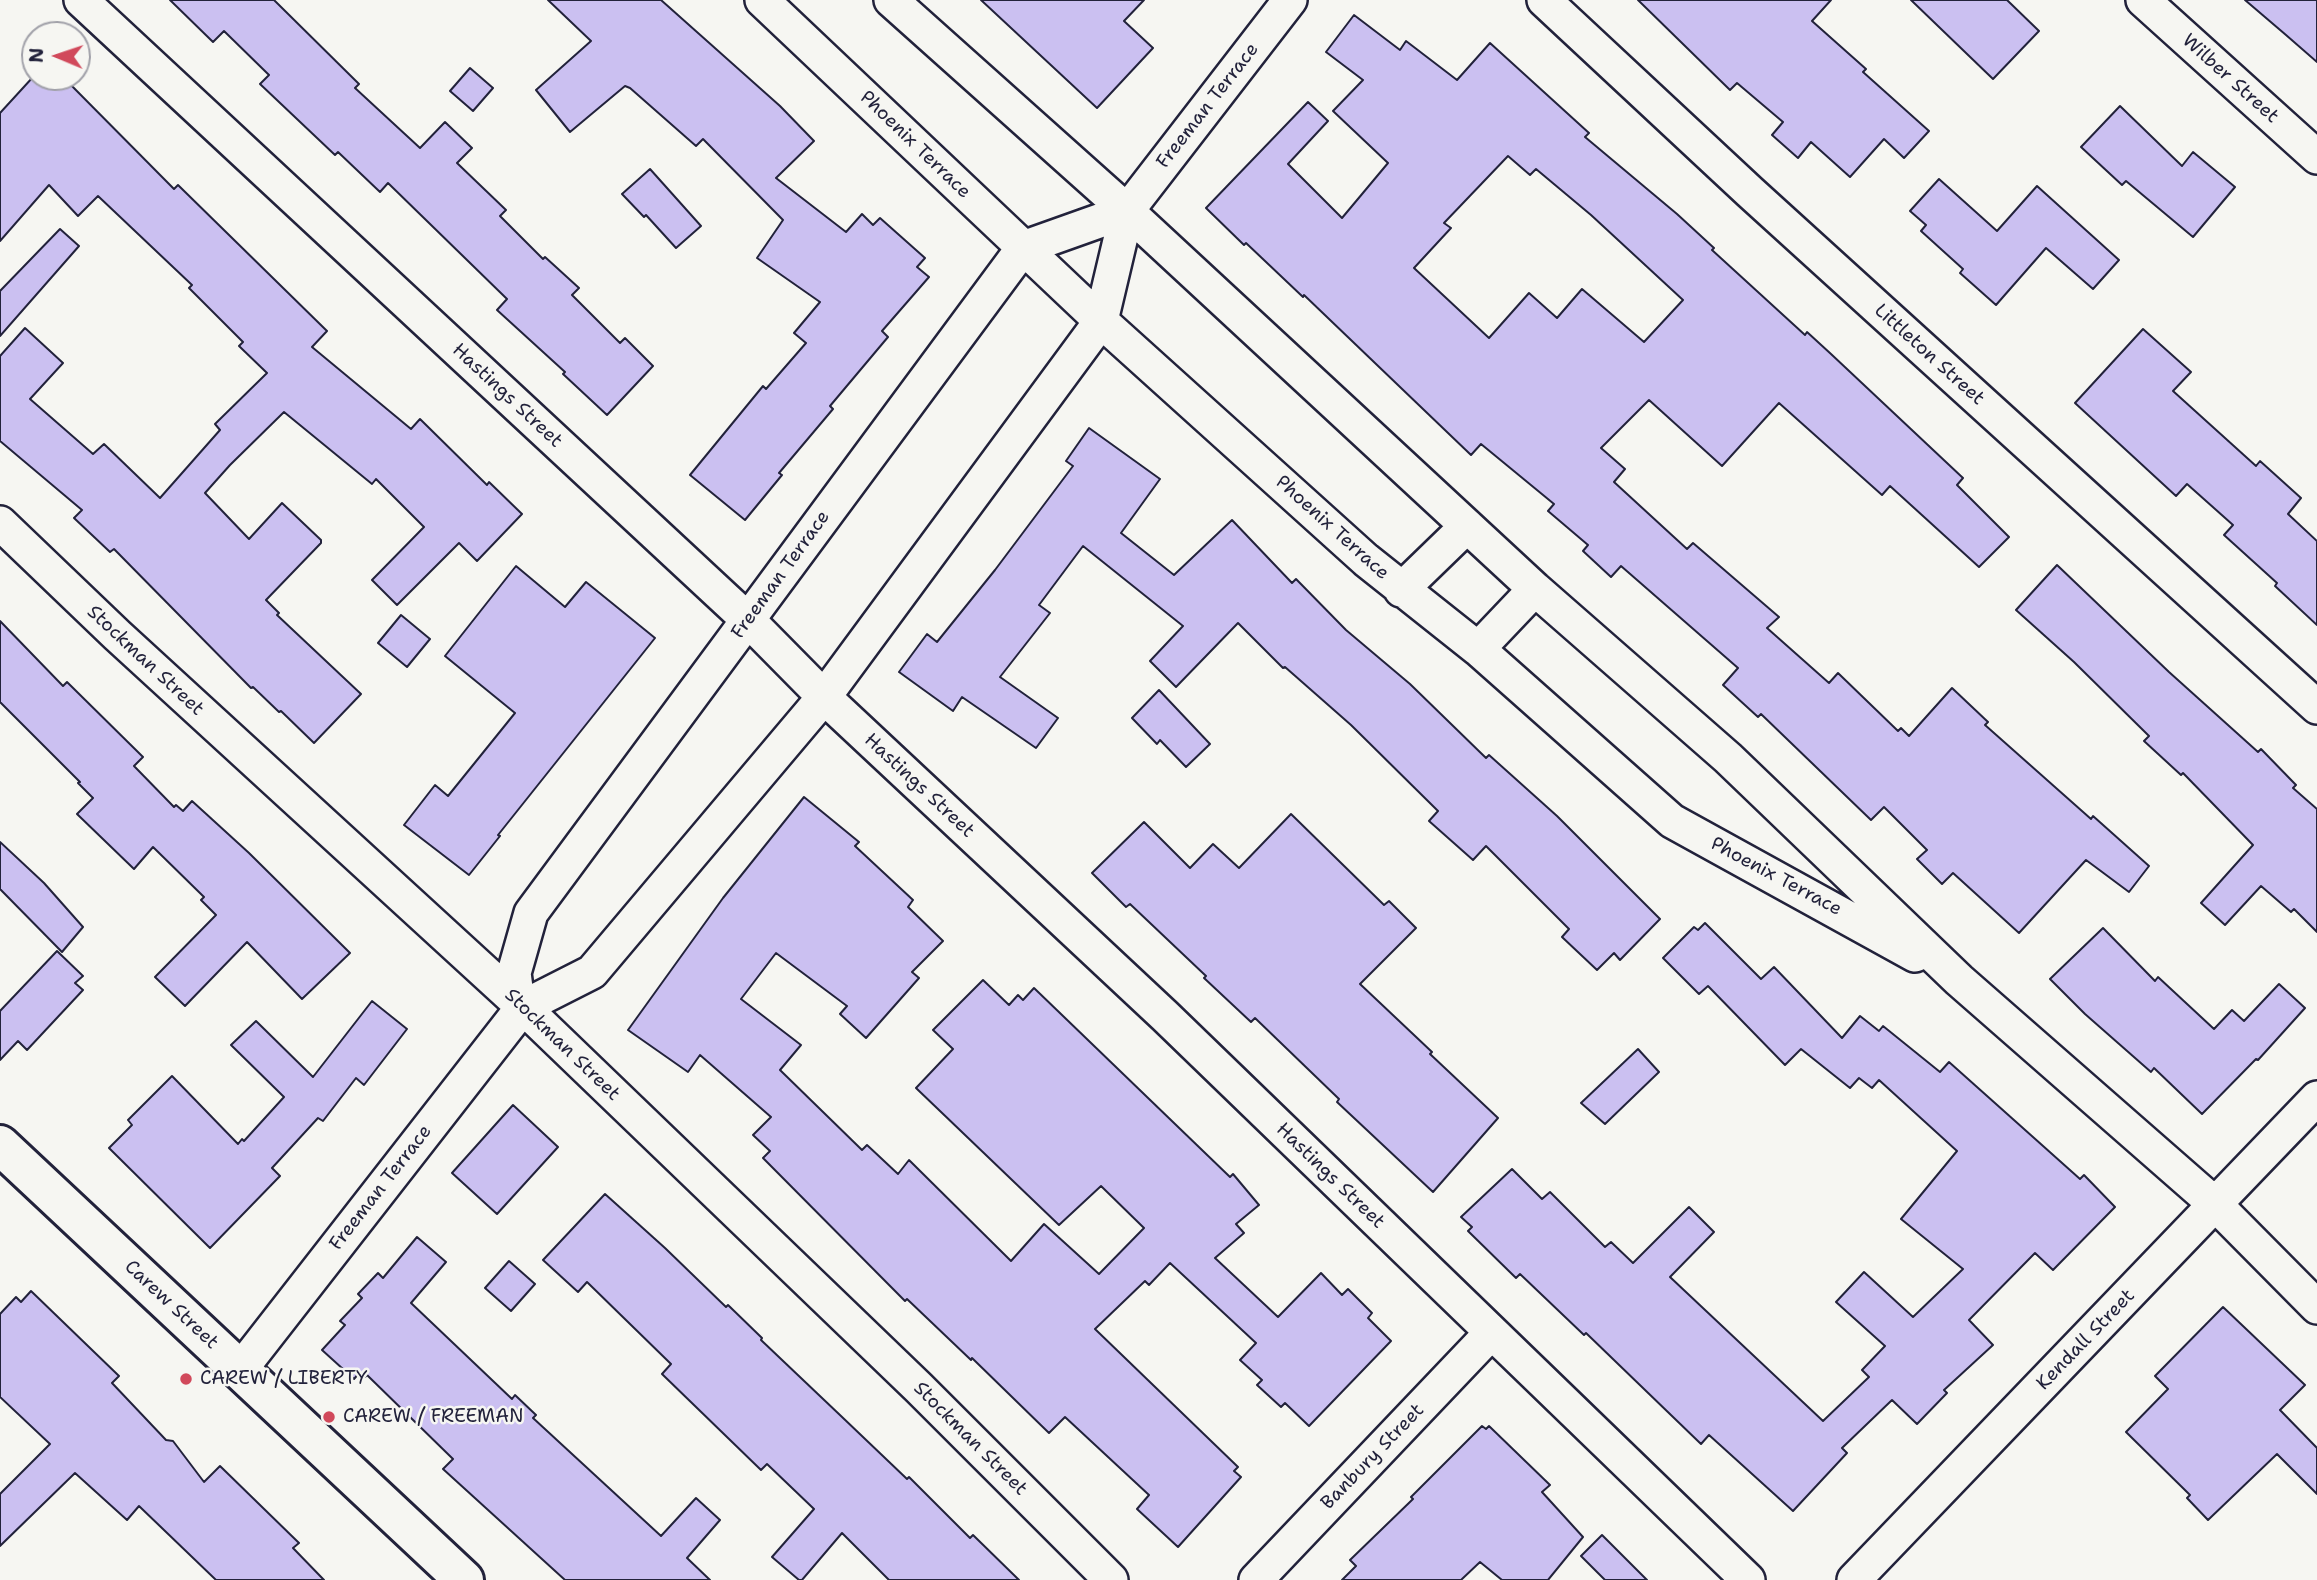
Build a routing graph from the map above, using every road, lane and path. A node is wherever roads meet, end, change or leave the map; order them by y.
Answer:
1 (81, 0) edge
2 (762, 0) edge
3 (891, 0) edge
4 (1290, 0) edge
5 (1544, 0) edge
6 (2143, 0) edge
7 (2317, 157) edge
8 (1127, 211) junction
9 (1023, 248) junction
10 (1101, 321) junction
11 (0, 523) edge
12 (1467, 526) junction
13 (1535, 589) junction
14 (1401, 590) junction
15 (748, 620) junction
16 (1478, 649) junction
17 (824, 697) junction
18 (2317, 707) edge
19 (1959, 981) junction
20 (523, 1007) junction
21 (2317, 1098) edge
22 (0, 1145) edge
23 (2216, 1205) junction
24 (2317, 1307) edge
25 (1491, 1333) junction
26 (240, 1370) junction
27 (464, 1580) edge
28 (1111, 1580) edge
29 (1256, 1580) edge
30 (1748, 1580) edge
31 (1854, 1580) edge

1 - 15 street, Hastings Street
2 - 9 street, Phoenix Terrace
3 - 8 street, Phoenix Terrace
4 - 8 street, Freeman Terrace
5 - 18 street, Littleton Street
6 - 7 street, Wilber Street
8 - 9 street
8 - 10 street, Freeman Terrace
8 - 12 street, Phoenix Terrace
9 - 10 street, Phoenix Terrace
9 - 15 street, Freeman Terrace
10 - 14 street, Phoenix Terrace
10 - 17 street, Freeman Terrace
11 - 20 street, Stockman Street
12 - 13 street, Phoenix Terrace
12 - 14 street
13 - 16 street
13 - 19 street, Phoenix Terrace
14 - 16 street, Phoenix Terrace
15 - 17 street, Hastings Street
15 - 20 street, Freeman Terrace
16 - 19 street, Phoenix Terrace
17 - 20 street, Freeman Terrace
17 - 25 street, Hastings Street
19 - 23 street, Phoenix Terrace
20 - 26 street, Freeman Terrace
20 - 28 street, Stockman Street
21 - 23 street, Kendall Street
22 - 26 main road, Carew Street
23 - 24 street, Phoenix Terrace
23 - 31 street, Kendall Street
25 - 29 street, Banbury Street
25 - 30 street, Hastings Street
26 - 27 main road, Carew Street

